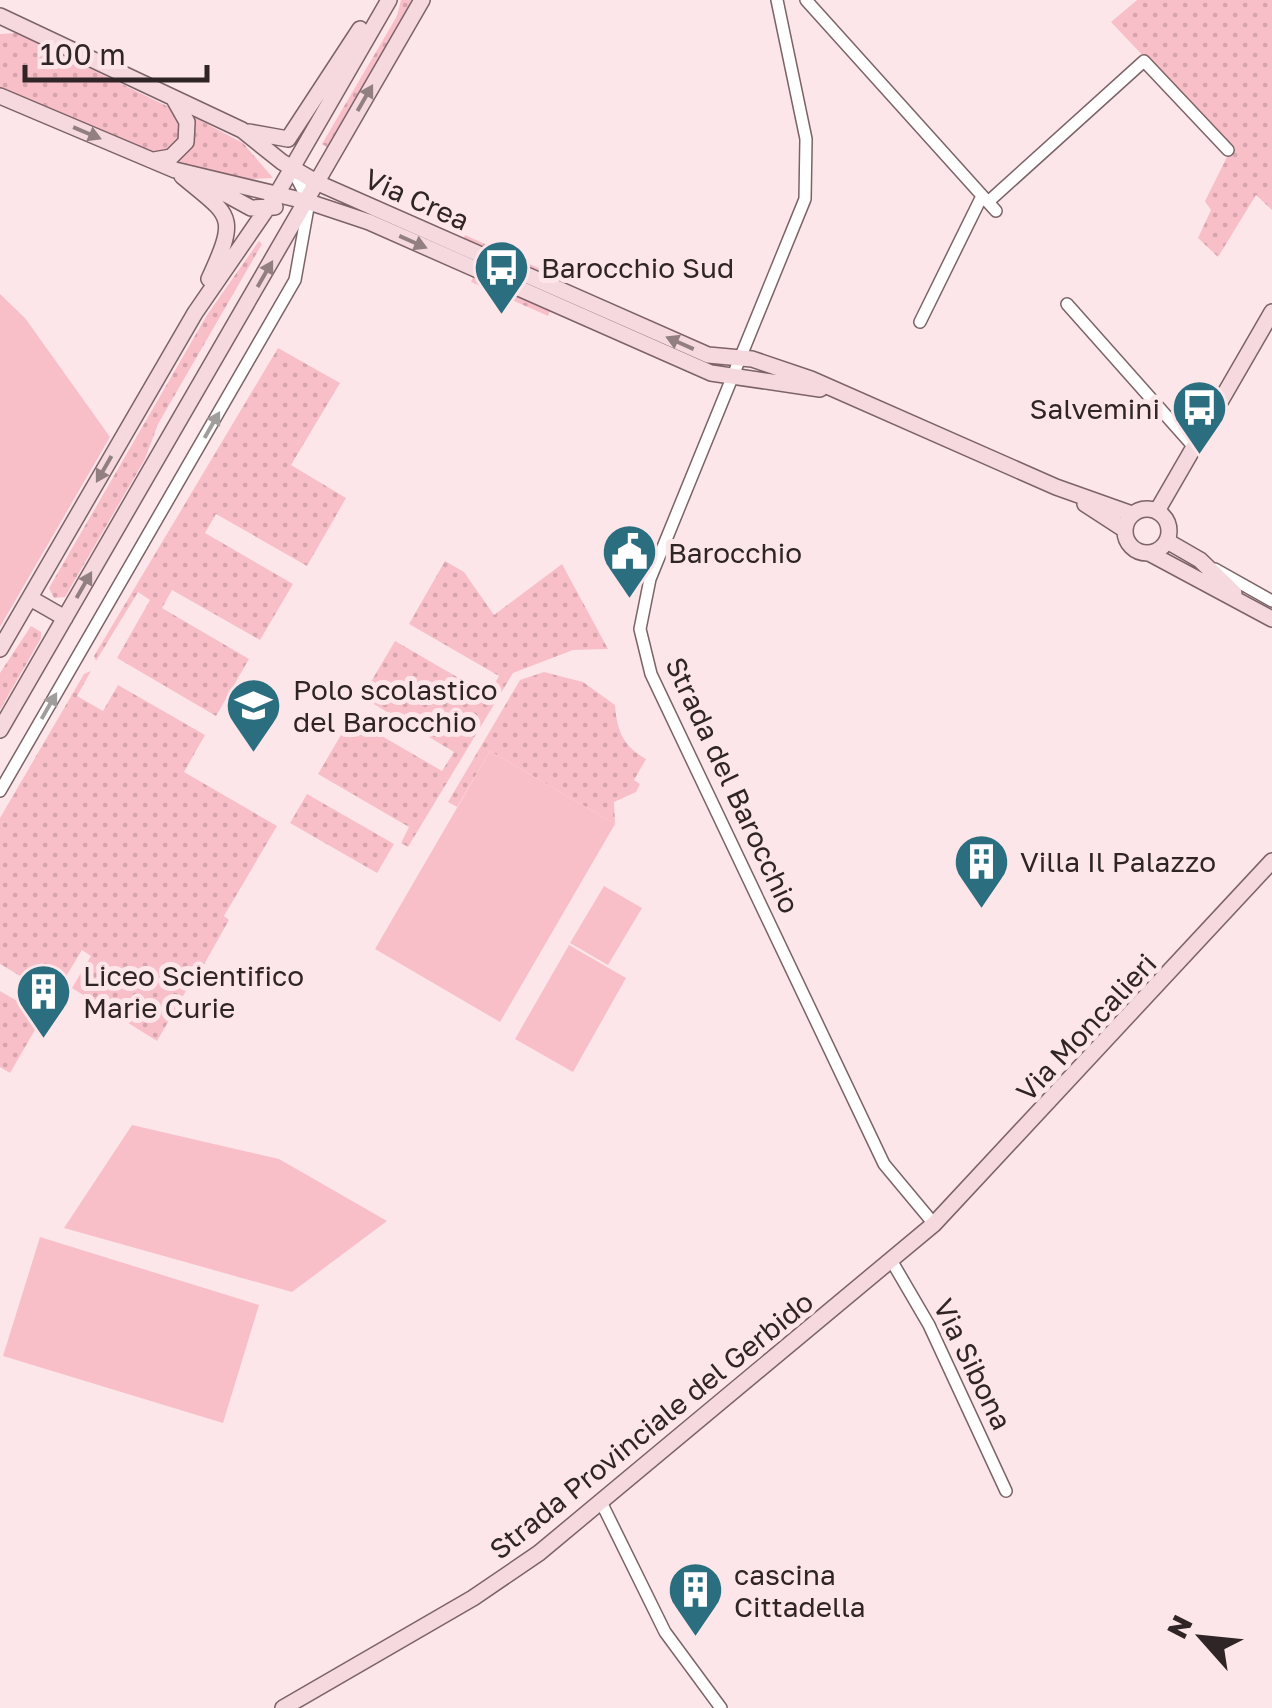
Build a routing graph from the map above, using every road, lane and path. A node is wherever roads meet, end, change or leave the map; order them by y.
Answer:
1 (378, 0) edge
2 (389, 0) edge
3 (422, 0) edge
4 (777, 0) edge
5 (806, 0) edge
6 (0, 16) edge
7 (17, 24) junction
8 (0, 28) edge
9 (0, 96) edge
10 (173, 97) junction
11 (242, 130) junction
12 (1228, 150) dead end
13 (150, 160) junction
14 (291, 168) junction
15 (175, 170) junction
16 (318, 183) junction
17 (272, 202) junction
18 (308, 202) junction
19 (989, 203) junction
20 (1067, 304) dead end
21 (1272, 312) edge
22 (195, 313) junction
23 (920, 322) dead end
24 (741, 358) junction
25 (733, 375) junction
26 (829, 390) junction
27 (1194, 447) junction
28 (1157, 511) junction
29 (1128, 522) junction
30 (1167, 541) junction
31 (1149, 553) junction
32 (1200, 560) junction
33 (30, 598) junction
34 (1272, 601) edge
35 (1249, 606) junction
36 (65, 618) junction
37 (1272, 619) edge
38 (0, 649) edge
39 (0, 730) edge
40 (0, 791) edge
41 (1272, 861) edge
42 (934, 1224) junction
43 (891, 1260) junction
44 (1006, 1491) dead end
45 (602, 1504) junction
46 (283, 1708) edge
47 (721, 1708) edge

1 - 11 street
2 - 14 street
16 -> 3 street
4 - 24 street, Strada del Barocchio
5 - 19 street
6 - 7 street, Via Crea
7 - 8 street
7 - 10 street, Via Crea
9 -> 13 street
10 - 11 street, Via Crea
10 - 13 street
11 - 14 street, Via Crea
12 - 19 street
13 - 15 street
14 - 16 street, Via Crea
14 - 17 street
14 - 18 street
15 - 17 street
15 - 22 street
16 - 18 street
24 -> 16 street, Via Crea
17 - 18 street, Via Crea
17 - 22 street
18 -> 25 street, Via Crea
36 -> 18 street
40 -> 18 street
19 - 23 street
20 - 27 street
21 - 27 street
22 -> 33 street
24 - 25 street, Strada del Barocchio
24 - 26 street, Via Crea
25 - 26 street, Via Crea
25 - 42 street, Strada del Barocchio
26 - 29 street, Via Crea
27 - 28 street
28 - 29 street
28 - 30 street
29 - 31 street
30 - 31 street
30 - 32 street
31 - 35 street
32 - 34 street
32 - 35 street
33 - 36 street
33 - 38 street
35 - 37 street
36 - 39 street
41 - 42 street, Via Moncalieri
42 - 43 street, Strada Provinciale del Gerbido
43 - 44 street, Via Sibona
43 - 45 street, Strada Provinciale del Gerbido
45 - 46 street, Strada Provinciale del Gerbido
45 - 47 street

